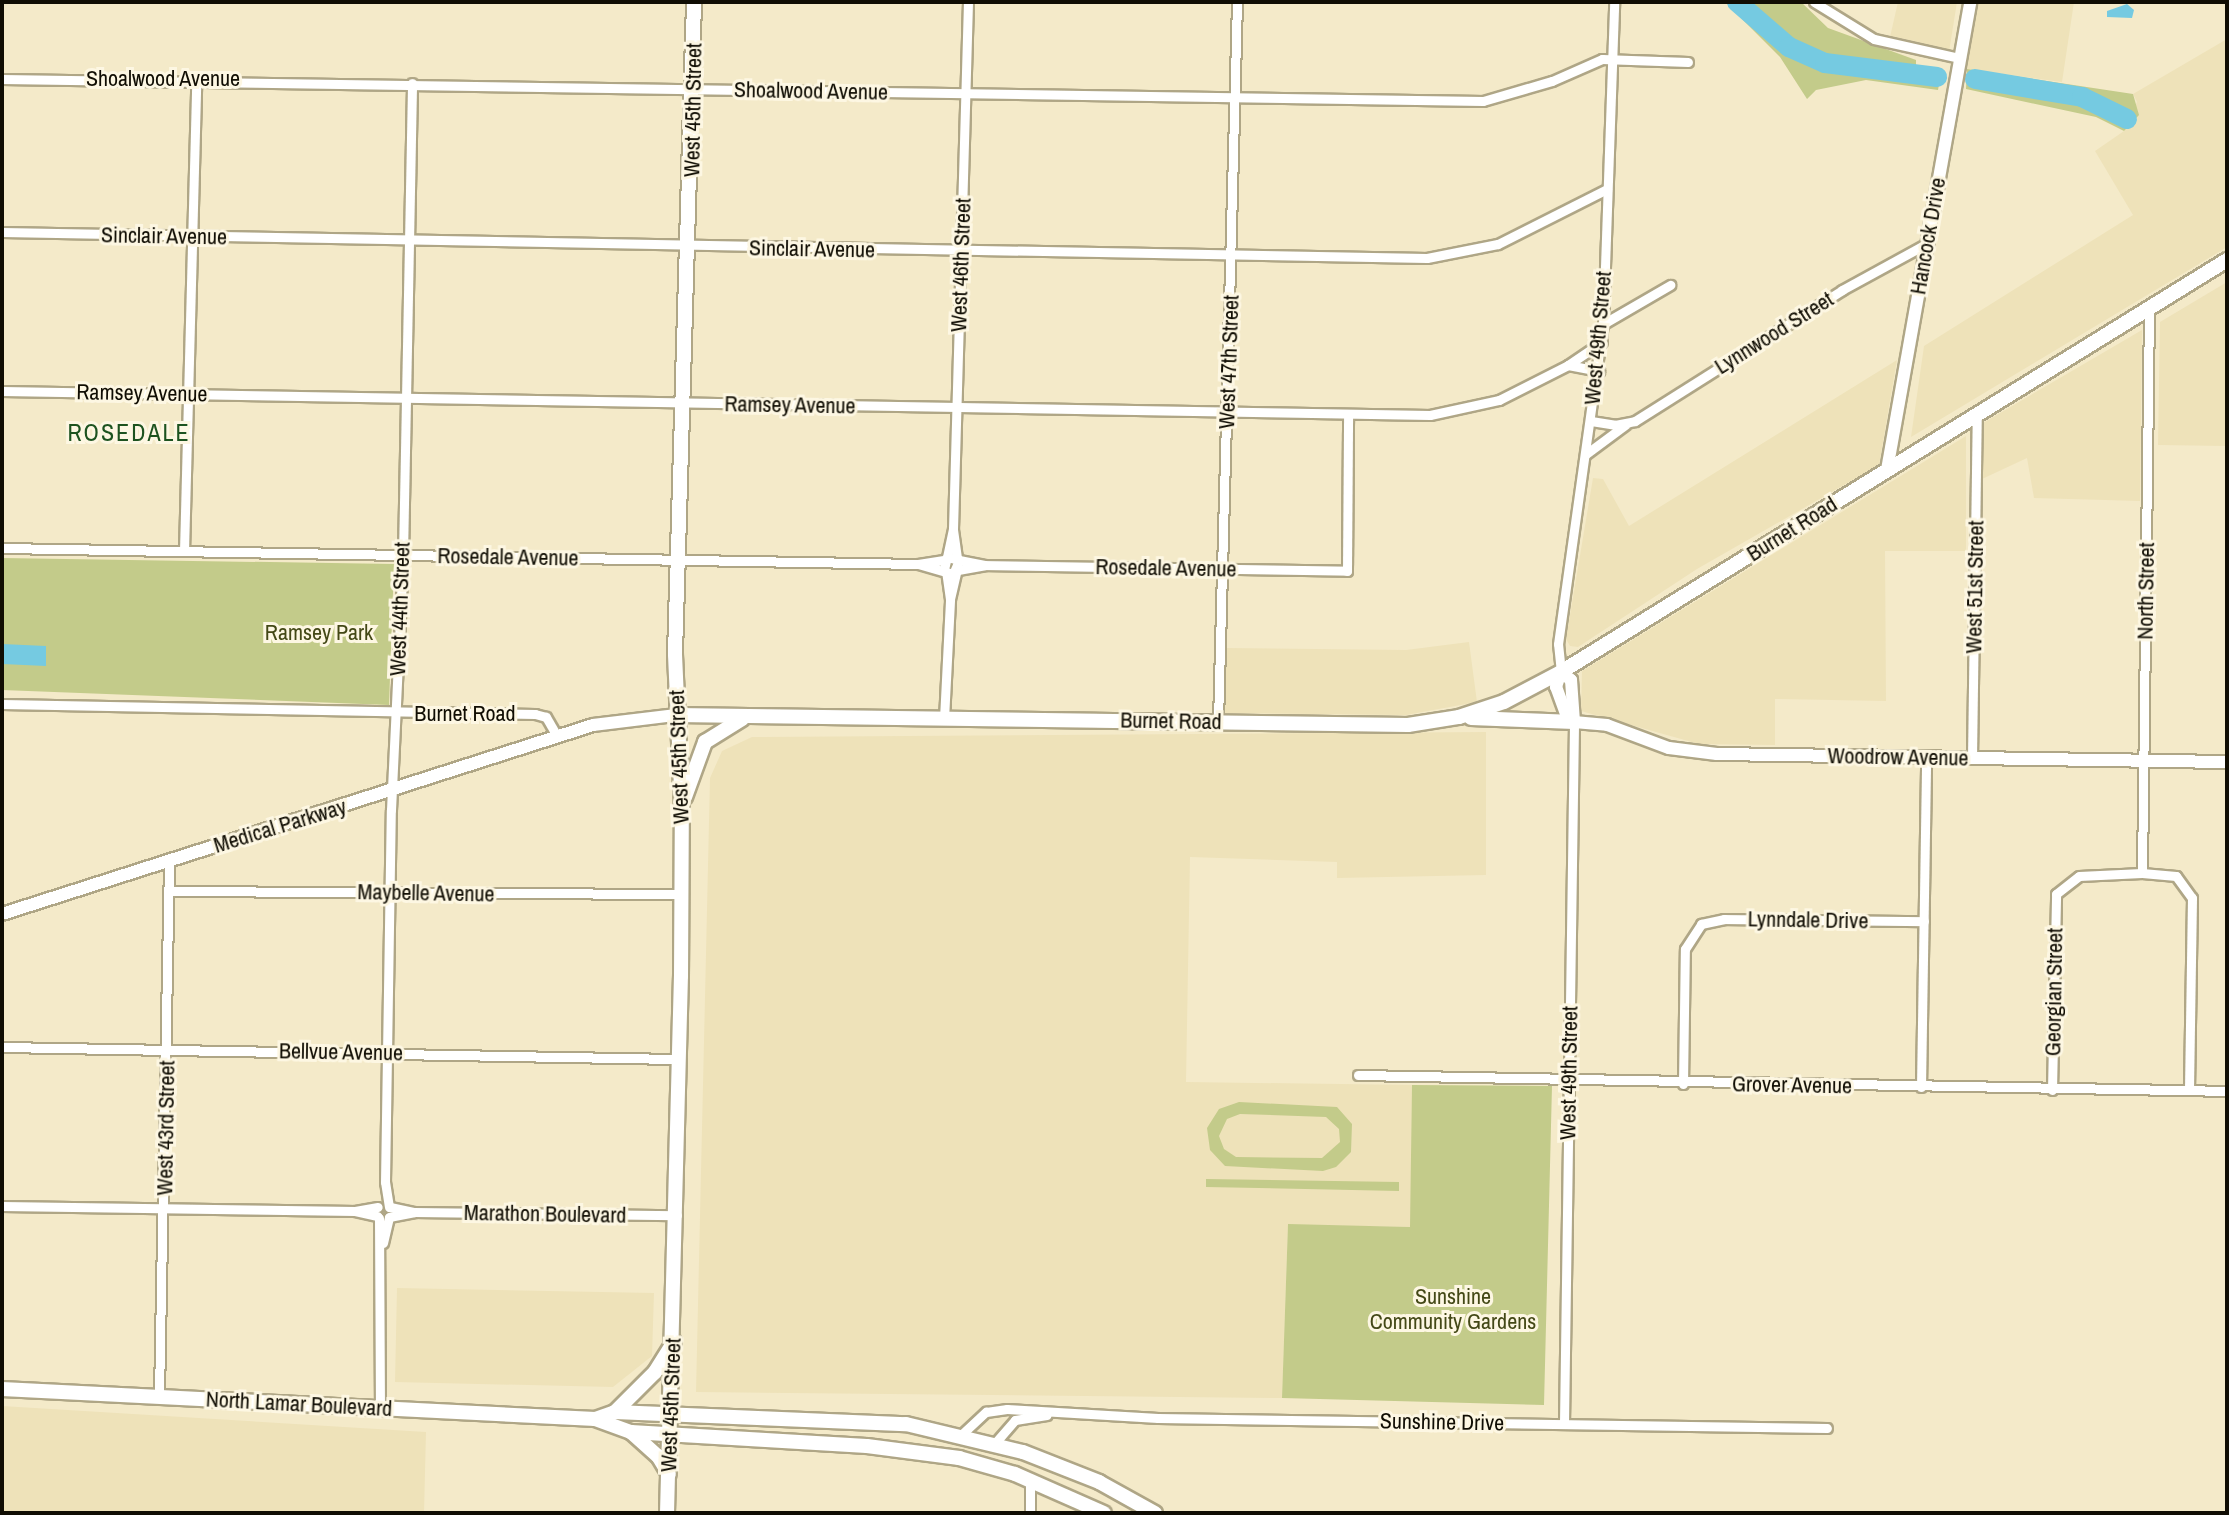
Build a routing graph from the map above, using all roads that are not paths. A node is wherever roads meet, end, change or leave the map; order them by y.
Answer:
1 (694, 2) edge
2 (968, 2) edge
3 (1237, 2) edge
4 (1614, 2) edge
5 (1814, 2) edge
6 (1970, 2) edge
7 (1960, 58) junction
8 (1612, 60) junction
9 (1688, 62) dead end
10 (2, 79) edge
11 (196, 79) junction
12 (412, 83) junction
13 (694, 89) junction
14 (967, 94) junction
15 (1236, 97) junction
16 (1607, 189) junction
17 (2, 232) edge
18 (191, 237) junction
19 (410, 242) junction
20 (1926, 244) junction
21 (690, 246) junction
22 (962, 252) junction
23 (1232, 256) junction
24 (2227, 260) edge
25 (1670, 285) dead end
26 (2149, 309) junction
27 (1603, 324) junction
28 (1602, 342) junction
29 (1568, 365) junction
30 (1599, 371) junction
31 (2, 391) edge
32 (186, 394) junction
33 (407, 397) junction
34 (684, 404) junction
35 (956, 408) junction
36 (1228, 413) junction
37 (1977, 415) junction
38 (1348, 416) junction
39 (1591, 421) junction
40 (1625, 425) junction
41 (1586, 454) junction
42 (1887, 470) junction
43 (2, 548) edge
44 (184, 551) junction
45 (403, 555) junction
46 (679, 560) junction
47 (951, 565) junction
48 (1222, 569) junction
49 (1561, 672) junction
50 (2, 704) edge
51 (396, 713) junction
52 (676, 715) junction
53 (1459, 717) junction
54 (744, 718) junction
55 (944, 719) junction
56 (1218, 722) junction
57 (1574, 722) junction
58 (557, 736) junction
59 (1926, 758) junction
60 (1972, 758) junction
61 (2144, 761) junction
62 (2227, 762) edge
63 (392, 791) junction
64 (682, 809) junction
65 (169, 861) junction
66 (2142, 873) junction
67 (170, 891) junction
68 (390, 892) junction
69 (681, 894) junction
70 (2, 914) edge
71 (1924, 921) junction
72 (2, 1047) edge
73 (168, 1050) junction
74 (387, 1053) junction
75 (679, 1059) junction
76 (1358, 1075) dead end
77 (1569, 1082) junction
78 (1683, 1084) junction
79 (1921, 1087) junction
80 (2052, 1090) junction
81 (2189, 1090) junction
82 (2227, 1091) edge
83 (2, 1206) edge
84 (165, 1209) junction
85 (384, 1212) junction
86 (677, 1215) junction
87 (674, 1341) junction
88 (2, 1389) edge
89 (159, 1396) junction
90 (380, 1408) junction
91 (615, 1412) junction
92 (1058, 1413) junction
93 (671, 1414) junction
94 (595, 1419) junction
95 (1564, 1423) junction
96 (1827, 1428) dead end
97 (631, 1432) junction
98 (962, 1434) junction
99 (670, 1435) junction
100 (995, 1443) junction
101 (959, 1458) junction
102 (669, 1474) junction
103 (1032, 1483) junction
104 (667, 1513) edge
105 (1030, 1513) edge
106 (1104, 1513) edge
107 (1155, 1513) edge

1 - 13 main road, West 45th Street
2 - 14 street, West 46th Street
3 - 15 street, West 47th Street
4 - 8 street, West 49th Street
5 - 7 street
6 - 7 street, Hancock Drive
7 - 20 street, Hancock Drive
8 - 9 street, Shoalwood Avenue
8 - 15 street, Shoalwood Avenue
8 - 16 street, West 49th Street
10 - 11 street, Shoalwood Avenue
11 - 12 street, Shoalwood Avenue
11 - 18 street
12 - 13 street, Shoalwood Avenue
12 - 19 street, West 44th Street
13 - 14 street, Shoalwood Avenue
13 - 21 main road, West 45th Street
14 - 15 street, Shoalwood Avenue
14 - 22 street, West 46th Street
15 - 23 street, West 47th Street
16 - 23 street, Sinclair Avenue
16 - 27 street, West 49th Street
17 - 18 street, Sinclair Avenue
18 - 19 street, Sinclair Avenue
18 - 32 street
19 - 21 street, Sinclair Avenue
19 - 33 street, West 44th Street
20 - 40 street, Lynnwood Street
20 - 42 street, Hancock Drive
21 - 22 street, Sinclair Avenue
21 - 34 main road, West 45th Street
22 - 23 street, Sinclair Avenue
22 - 35 street, West 46th Street
23 - 36 street, West 47th Street
24 - 26 main road, Burnet Road
25 - 27 street
26 - 37 main road, Burnet Road
26 - 61 street, North Street
27 - 28 street, West 49th Street
28 - 29 street, Ramsey Avenue
28 - 30 street, West 49th Street
29 - 30 street
29 - 38 street, Ramsey Avenue
30 - 39 street, West 49th Street
31 - 32 street, Ramsey Avenue
32 - 33 street, Ramsey Avenue
32 - 44 street
33 - 34 street, Ramsey Avenue
33 - 45 street, West 44th Street
34 - 35 street, Ramsey Avenue
34 - 46 main road, West 45th Street
35 - 36 street, Ramsey Avenue
35 - 47 street, West 46th Street
36 - 38 street, Ramsey Avenue
36 - 48 street, West 47th Street
37 - 42 main road, Burnet Road
37 - 60 street, West 51st Street
38 - 48 street, Rosedale Avenue
39 - 40 street
39 - 41 street, West 49th Street
40 - 41 street, Lynnwood Street
41 - 49 street, West 49th Street
42 - 49 main road, Burnet Road
43 - 44 street, Rosedale Avenue
44 - 45 street, Rosedale Avenue
45 - 46 street, Rosedale Avenue
45 - 51 street, West 44th Street
46 - 47 street, Rosedale Avenue
46 - 52 main road, West 45th Street
47 - 48 street, Rosedale Avenue
47 - 55 street, West 46th Street
48 - 56 street, West 47th Street
49 - 53 main road, Burnet Road
49 - 57 street, West 49th Street
50 - 51 street, Burnet Road
51 - 58 street, Burnet Road
51 - 63 street, West 44th Street
52 - 54 main road, Burnet Road
52 - 58 street, Burnet Road
52 - 64 main road, West 45th Street
53 - 56 main road, Burnet Road
53 - 57 main road
54 - 55 main road, Burnet Road
54 - 64 main road
55 - 56 main road, Burnet Road
57 - 59 street, Woodrow Avenue
57 - 77 street, West 49th Street
58 - 63 street, Medical Parkway
59 - 60 street, Woodrow Avenue
59 - 71 street
60 - 61 street, Woodrow Avenue
61 - 62 street, Woodrow Avenue
61 - 66 street, North Street
63 - 65 street, Medical Parkway
63 - 68 street, West 44th Street
64 - 69 main road, West 45th Street
65 - 67 street, West 43rd Street
65 - 70 street, Medical Parkway
66 - 80 street, Georgian Street
66 - 81 street
67 - 68 street, Maybelle Avenue
67 - 73 street, West 43rd Street
68 - 69 street, Maybelle Avenue
68 - 74 street, West 44th Street
69 - 75 main road, West 45th Street
71 - 78 street, Lynndale Drive
71 - 79 street
72 - 73 street, Bellvue Avenue
73 - 74 street, Bellvue Avenue
73 - 84 street, West 43rd Street
74 - 75 street, Bellvue Avenue
74 - 85 street, West 44th Street
75 - 86 main road, West 45th Street
76 - 77 street, Grover Avenue
77 - 78 street, Grover Avenue
77 - 95 street, West 49th Street
78 - 79 street, Grover Avenue
79 - 80 street, Grover Avenue
80 - 81 street, Grover Avenue
81 - 82 street, Grover Avenue
83 - 84 street, Marathon Boulevard
84 - 85 street, Marathon Boulevard
84 - 89 street, West 43rd Street
85 - 86 street, Marathon Boulevard
85 - 90 street, West 44th Street
86 - 87 main road, West 45th Street
87 - 91 main road
87 - 93 main road, West 45th Street
88 - 89 main road, North Lamar Boulevard
89 - 90 main road, North Lamar Boulevard
90 - 94 main road, North Lamar Boulevard
91 - 93 main road, North Lamar Boulevard
91 - 94 main road, North Lamar Boulevard
92 - 95 street, Sunshine Drive
92 - 98 street, Sunshine Drive
92 - 100 street, Sunshine Drive
93 - 98 main road, North Lamar Boulevard
93 - 99 main road, West 45th Street
94 - 97 main road, North Lamar Boulevard
95 - 96 street, Sunshine Drive
97 - 99 main road, North Lamar Boulevard
97 - 102 main road
98 - 100 main road, North Lamar Boulevard
99 - 101 main road, North Lamar Boulevard
99 - 102 main road, West 45th Street
100 - 101 main road
100 - 107 main road, North Lamar Boulevard
101 - 103 main road, North Lamar Boulevard
102 - 104 main road, West 45th Street
103 - 105 street
103 - 106 main road, North Lamar Boulevard

